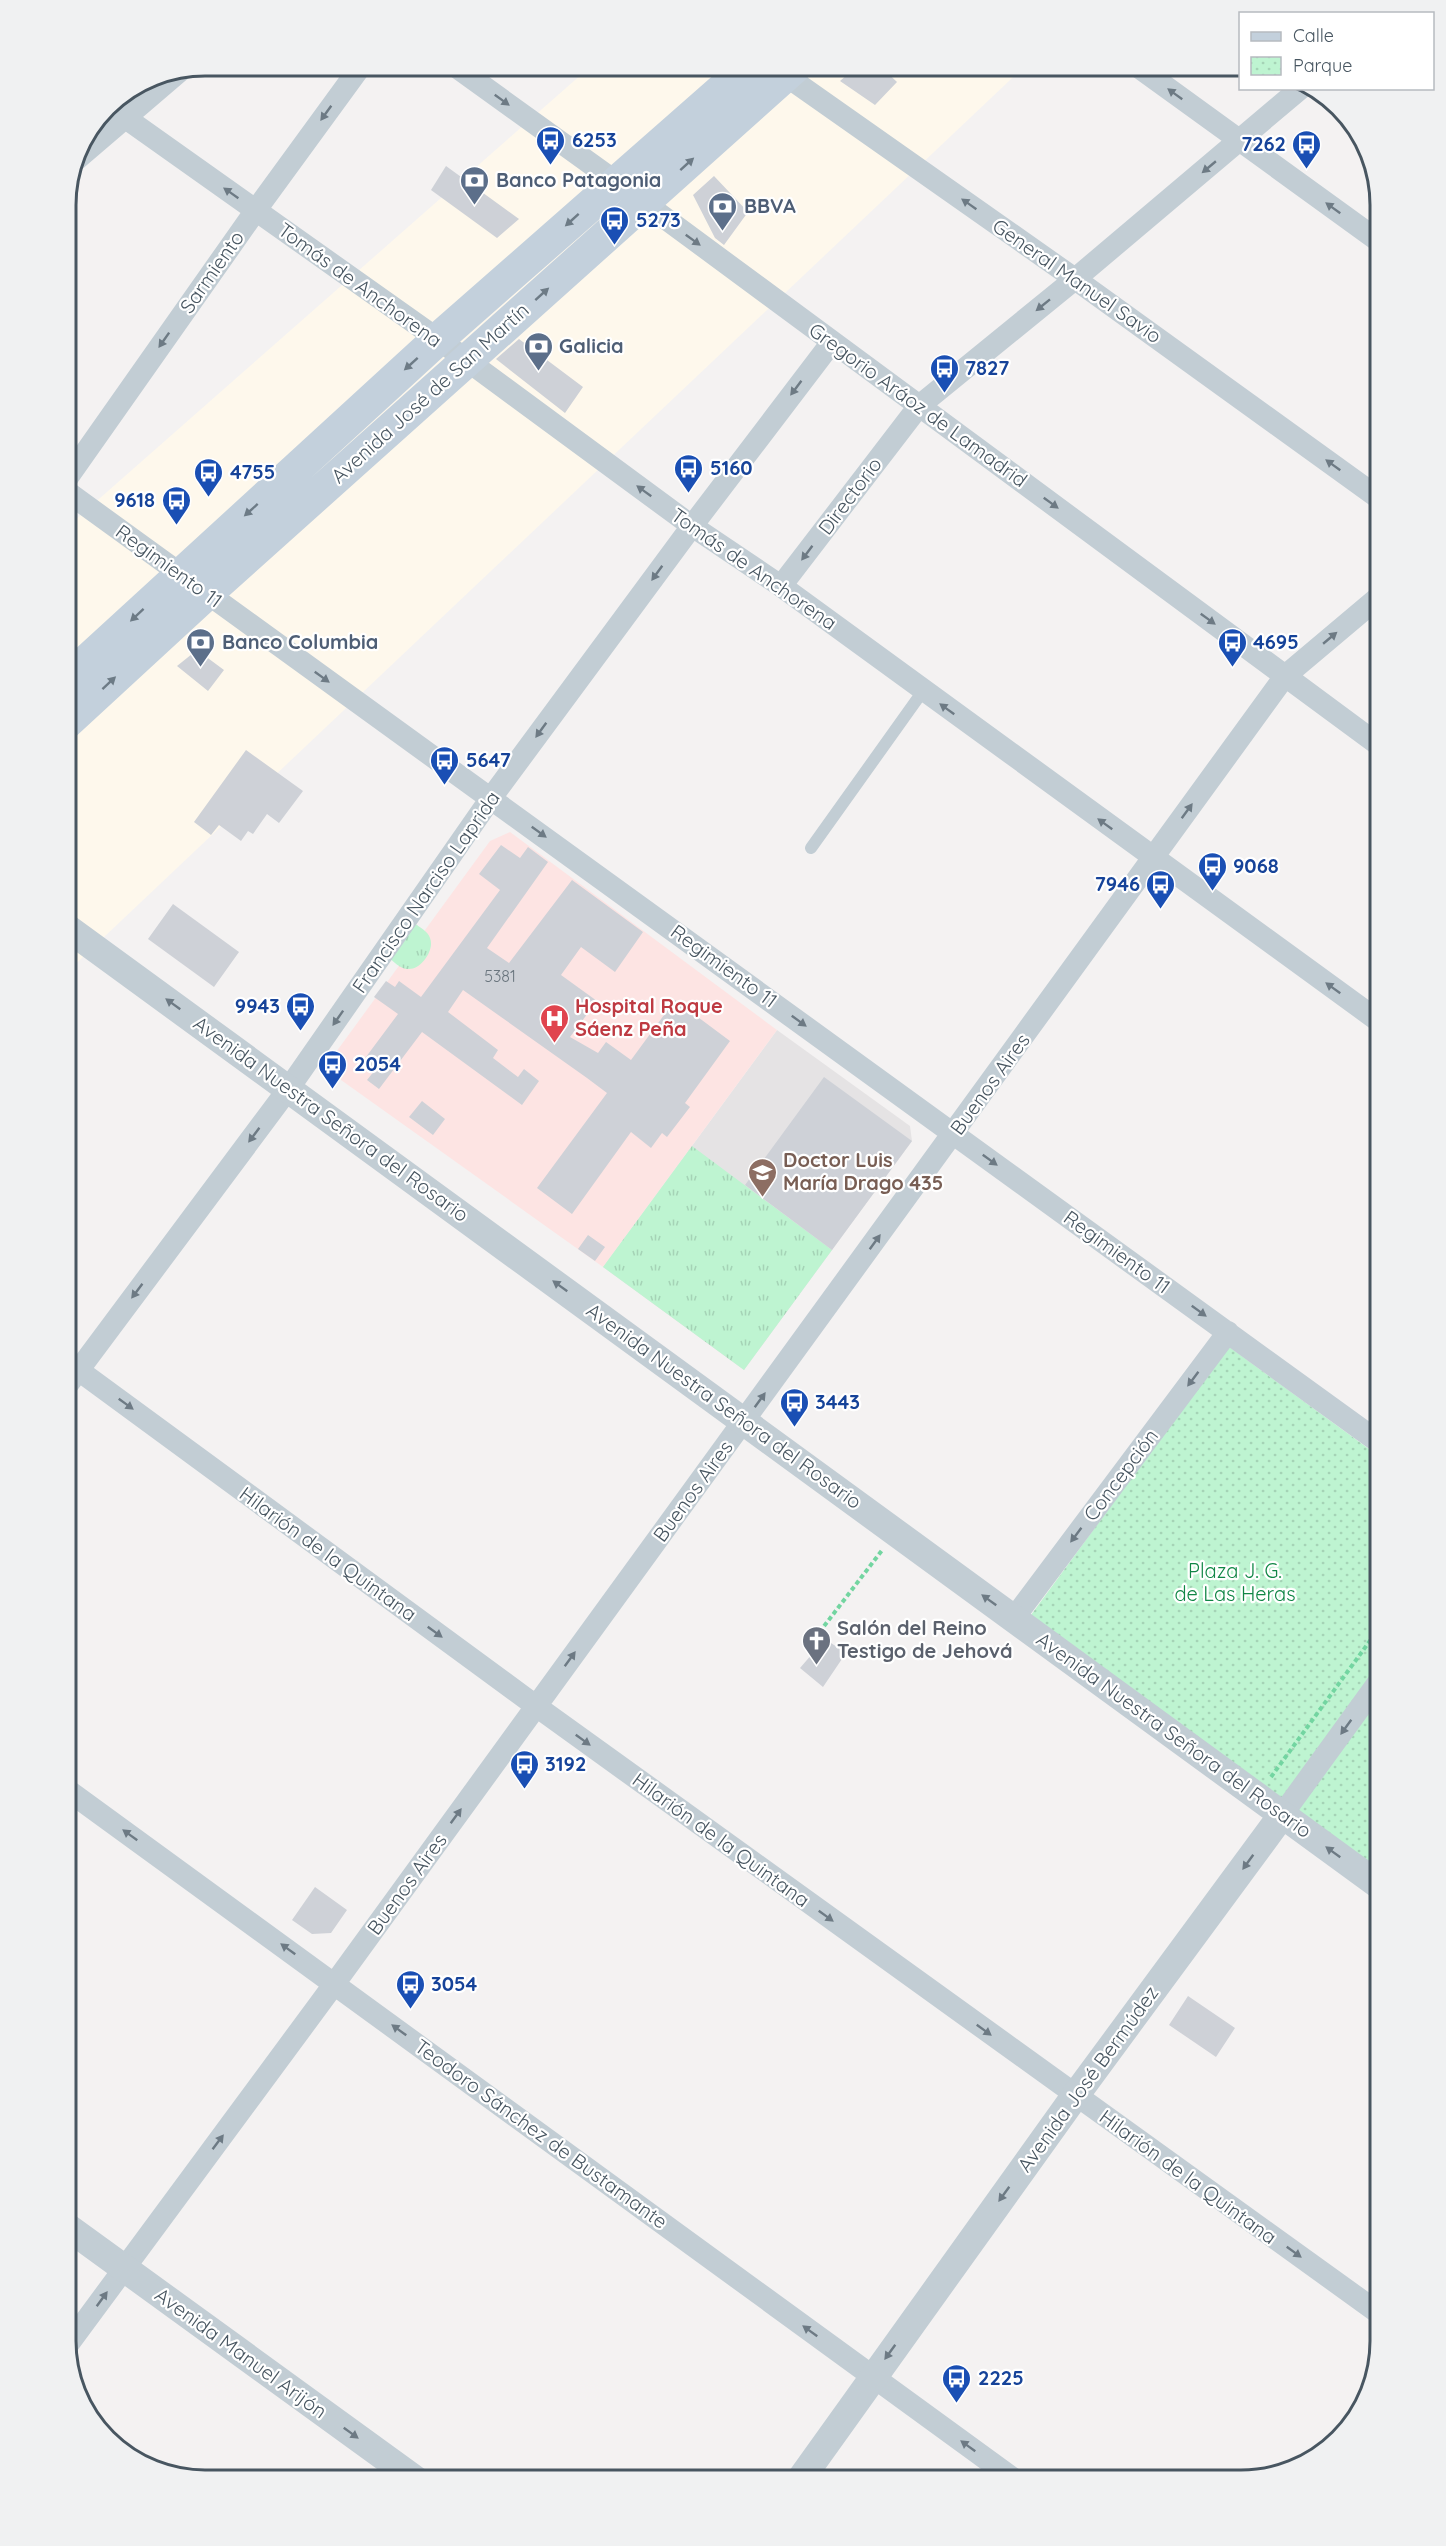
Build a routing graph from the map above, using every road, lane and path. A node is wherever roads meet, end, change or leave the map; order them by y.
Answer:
1 (354, 76) edge
2 (469, 76) edge
3 (736, 77) edge
4 (777, 77) edge
5 (795, 77) edge
6 (1152, 77) edge
7 (168, 82) edge
8 (1298, 91) edge
9 (127, 119) junction
10 (1240, 141) junction
11 (90, 149) edge
12 (616, 182) junction
13 (643, 203) junction
14 (256, 210) junction
15 (1370, 235) edge
16 (1075, 279) junction
17 (437, 340) junction
18 (832, 342) junction
19 (467, 361) junction
20 (919, 406) junction
21 (77, 465) edge
22 (1370, 492) edge
23 (77, 499) edge
24 (692, 526) junction
25 (180, 575) junction
26 (781, 586) junction
27 (206, 594) junction
28 (1370, 604) edge
29 (77, 670) edge
30 (1285, 676) junction
31 (923, 691) junction
32 (77, 713) edge
33 (1370, 739) edge
34 (491, 798) junction
35 (812, 848) dead end
36 (1152, 858) junction
37 (77, 935) edge
38 (1370, 1015) edge
39 (289, 1088) junction
40 (954, 1134) junction
41 (1228, 1332) junction
42 (76, 1364) edge
43 (76, 1377) edge
44 (745, 1421) junction
45 (1370, 1436) edge
46 (896, 1532) junction
47 (1014, 1618) junction
48 (815, 1638) dead end
49 (1370, 1641) edge
50 (1370, 1694) edge
51 (536, 1706) junction
52 (76, 1796) edge
53 (1257, 1796) junction
54 (1282, 1815) junction
55 (1370, 1879) edge
56 (335, 1983) junction
57 (1075, 2096) junction
58 (76, 2233) edge
59 (124, 2268) junction
60 (1370, 2307) edge
61 (76, 2334) edge
62 (873, 2377) junction
63 (401, 2469) edge
64 (807, 2470) edge
65 (1001, 2470) edge

1 -> 14 street, Sarmiento
2 -> 12 street, Gregorio Aráoz de Lamadrid
3 - 12 main road, Avenida José de San Martín
13 -> 4 main road, Avenida José de San Martín
16 -> 5 street, General Manuel Savio
10 -> 6 street
7 - 9 street
8 - 10 street
9 - 11 street
14 -> 9 street, Tomás de Anchorena
15 -> 10 street
10 -> 16 street
12 - 13 street, Gregorio Aráoz de Lamadrid
12 -> 17 main road, Avenida José de San Martín
13 -> 18 street, Gregorio Aráoz de Lamadrid
19 -> 13 main road, Avenida José de San Martín
14 - 17 street, Tomás de Anchorena
14 -> 21 street, Sarmiento
16 -> 20 street
22 -> 16 street, General Manuel Savio
17 - 19 street, Tomás de Anchorena
17 -> 25 main road, Avenida José de San Martín
18 - 20 street, Gregorio Aráoz de Lamadrid
18 -> 24 street, Francisco Narciso Laprida
24 -> 19 street, Tomás de Anchorena
19 - 27 main road, Avenida José de San Martín
20 -> 26 street, Directorio
20 -> 30 street, Gregorio Aráoz de Lamadrid
23 - 25 street, Regimiento 11
24 - 26 street, Tomás de Anchorena
24 -> 34 street, Francisco Narciso Laprida
25 - 27 street, Regimiento 11
25 -> 29 main road, Avenida José de San Martín
26 - 31 street, Tomás de Anchorena
32 -> 27 main road, Avenida José de San Martín
27 -> 34 street, Regimiento 11
30 -> 28 street, Buenos Aires
30 - 33 street, Gregorio Aráoz de Lamadrid
36 -> 30 street, Buenos Aires
31 - 35 lane
36 -> 31 street, Tomás de Anchorena
34 -> 39 street, Francisco Narciso Laprida
34 -> 40 street, Regimiento 11
38 -> 36 street, Tomás de Anchorena
36 - 40 street, Buenos Aires
39 -> 37 street, Avenida Nuestra Señora del Rosario
39 -> 42 street, Francisco Narciso Laprida
44 -> 39 street, Avenida Nuestra Señora del Rosario
40 -> 41 street, Regimiento 11
44 -> 40 street, Buenos Aires
41 - 45 street, Regimiento 11
41 -> 47 street, Concepción
43 -> 51 street, Hilarión de la Quintana
44 - 46 street, Avenida Nuestra Señora del Rosario
51 -> 44 street, Buenos Aires
47 -> 46 street, Avenida Nuestra Señora del Rosario
46 - 48 path
47 - 53 street, Avenida Nuestra Señora del Rosario
49 - 53 path
50 -> 54 street, Avenida José Bermúdez
56 -> 51 street, Buenos Aires
51 -> 57 street, Hilarión de la Quintana
56 -> 52 street, Teodoro Sánchez de Bustamante
53 - 54 street, Avenida Nuestra Señora del Rosario
55 -> 54 street, Avenida Nuestra Señora del Rosario
54 -> 57 street, Avenida José Bermúdez
59 -> 56 street, Buenos Aires
62 -> 56 street, Teodoro Sánchez de Bustamante
57 -> 60 street, Hilarión de la Quintana
57 -> 62 street, Avenida José Bermúdez
58 - 59 street, Avenida Manuel Arijón
61 -> 59 street, Buenos Aires
59 -> 63 street, Avenida Manuel Arijón
62 - 64 street, Avenida José Bermúdez
65 -> 62 street, Teodoro Sánchez de Bustamante

